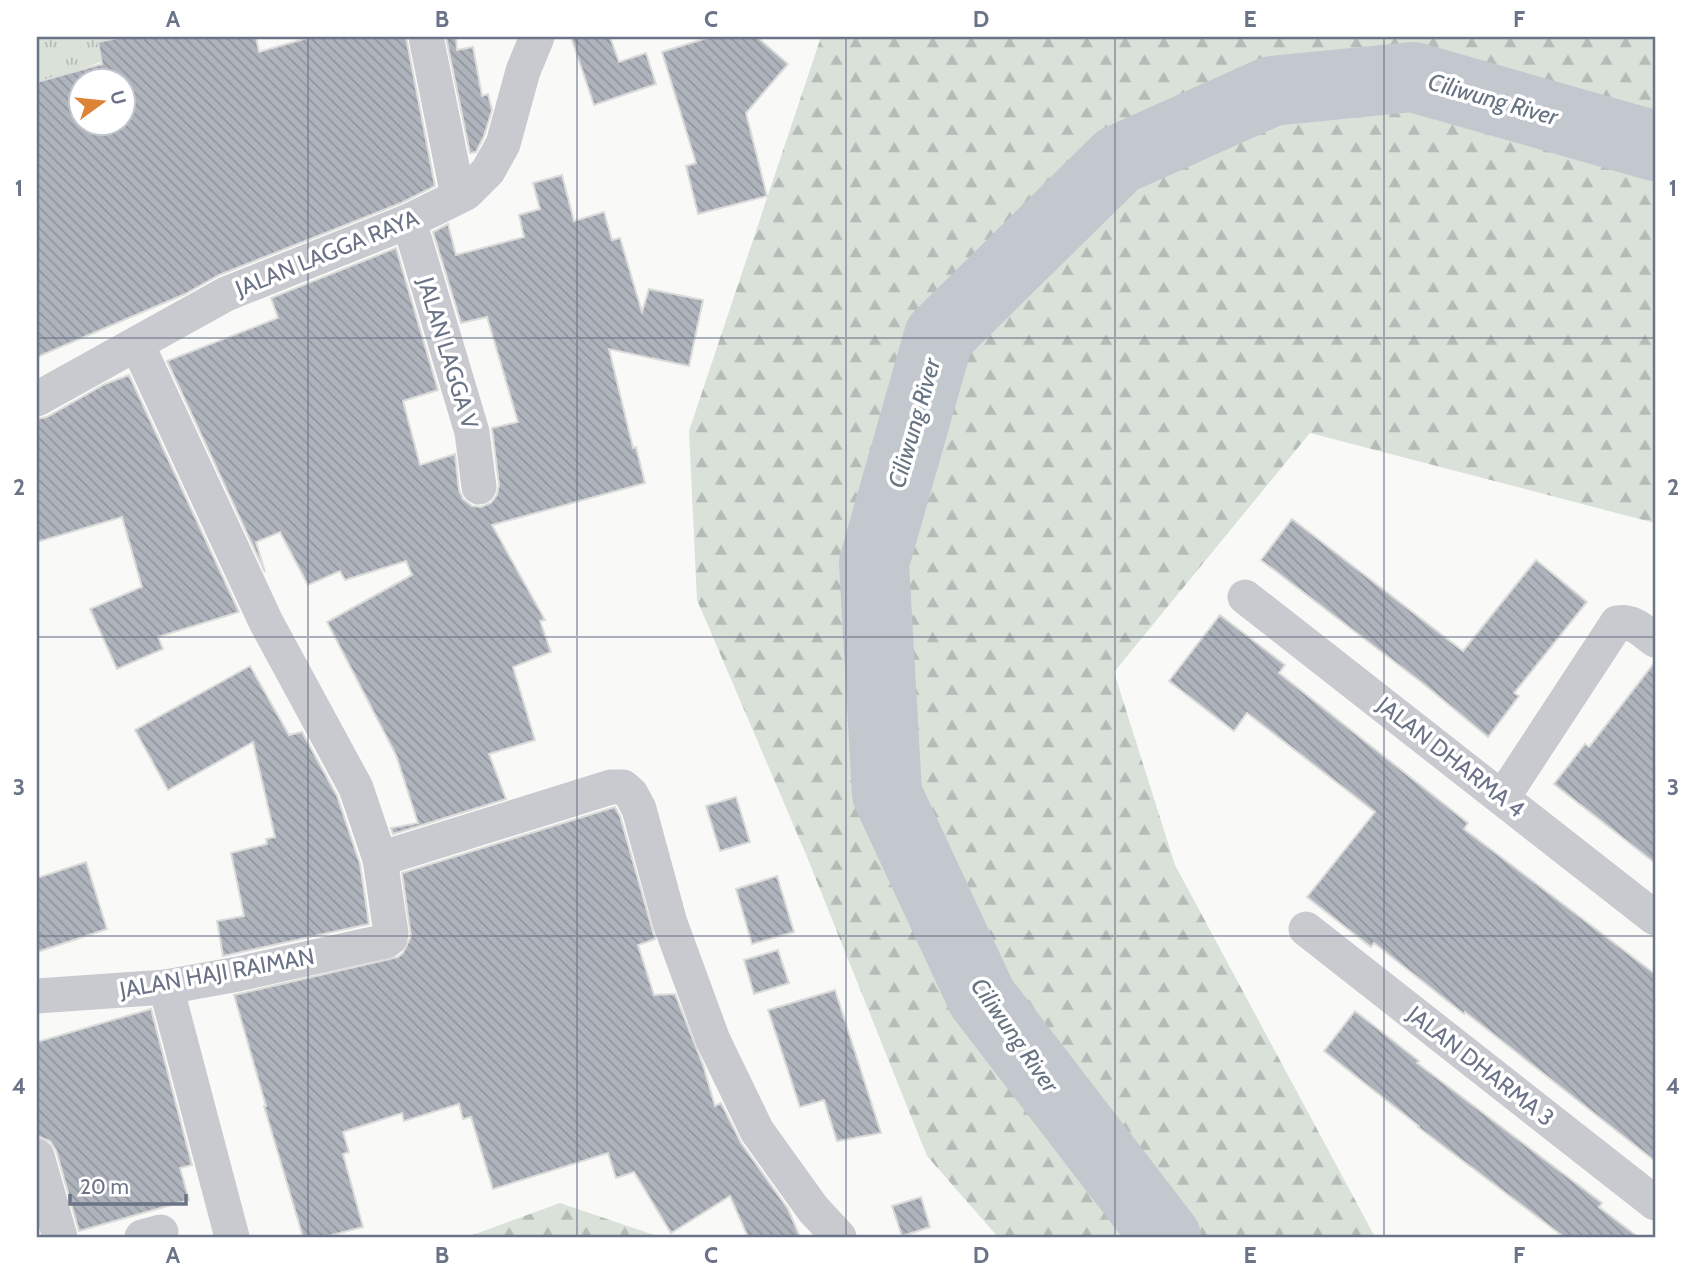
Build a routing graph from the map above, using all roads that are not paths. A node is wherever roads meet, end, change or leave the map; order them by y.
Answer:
1 (426, 37) edge
2 (537, 37) edge
3 (458, 196) junction
4 (409, 221) junction
5 (137, 344) junction
6 (37, 399) edge
7 (479, 487) dead end
8 (1245, 597) dead end
9 (1655, 640) edge
10 (1503, 797) junction
11 (380, 859) junction
12 (1655, 918) edge
13 (1306, 929) dead end
14 (166, 987) junction
15 (37, 996) edge
16 (37, 1156) edge
17 (1655, 1203) edge
18 (60, 1237) edge
19 (232, 1237) edge
20 (839, 1237) edge

1 - 3 street
2 - 3 street, JALAN LAGGA RAYA
3 - 4 street, JALAN LAGGA RAYA
4 - 5 street, JALAN LAGGA RAYA
4 - 7 street, JALAN LAGGA V
5 - 6 street, JALAN LAGGA RAYA
5 - 11 street
8 - 10 street, JALAN DHARMA 4
9 - 10 street
10 - 12 street, JALAN DHARMA 4
11 - 14 street, JALAN HAJI RAIMAN
11 - 20 street
13 - 17 street, JALAN DHARMA 3
14 - 15 street, JALAN HAJI RAIMAN
14 - 19 street
16 - 18 street

